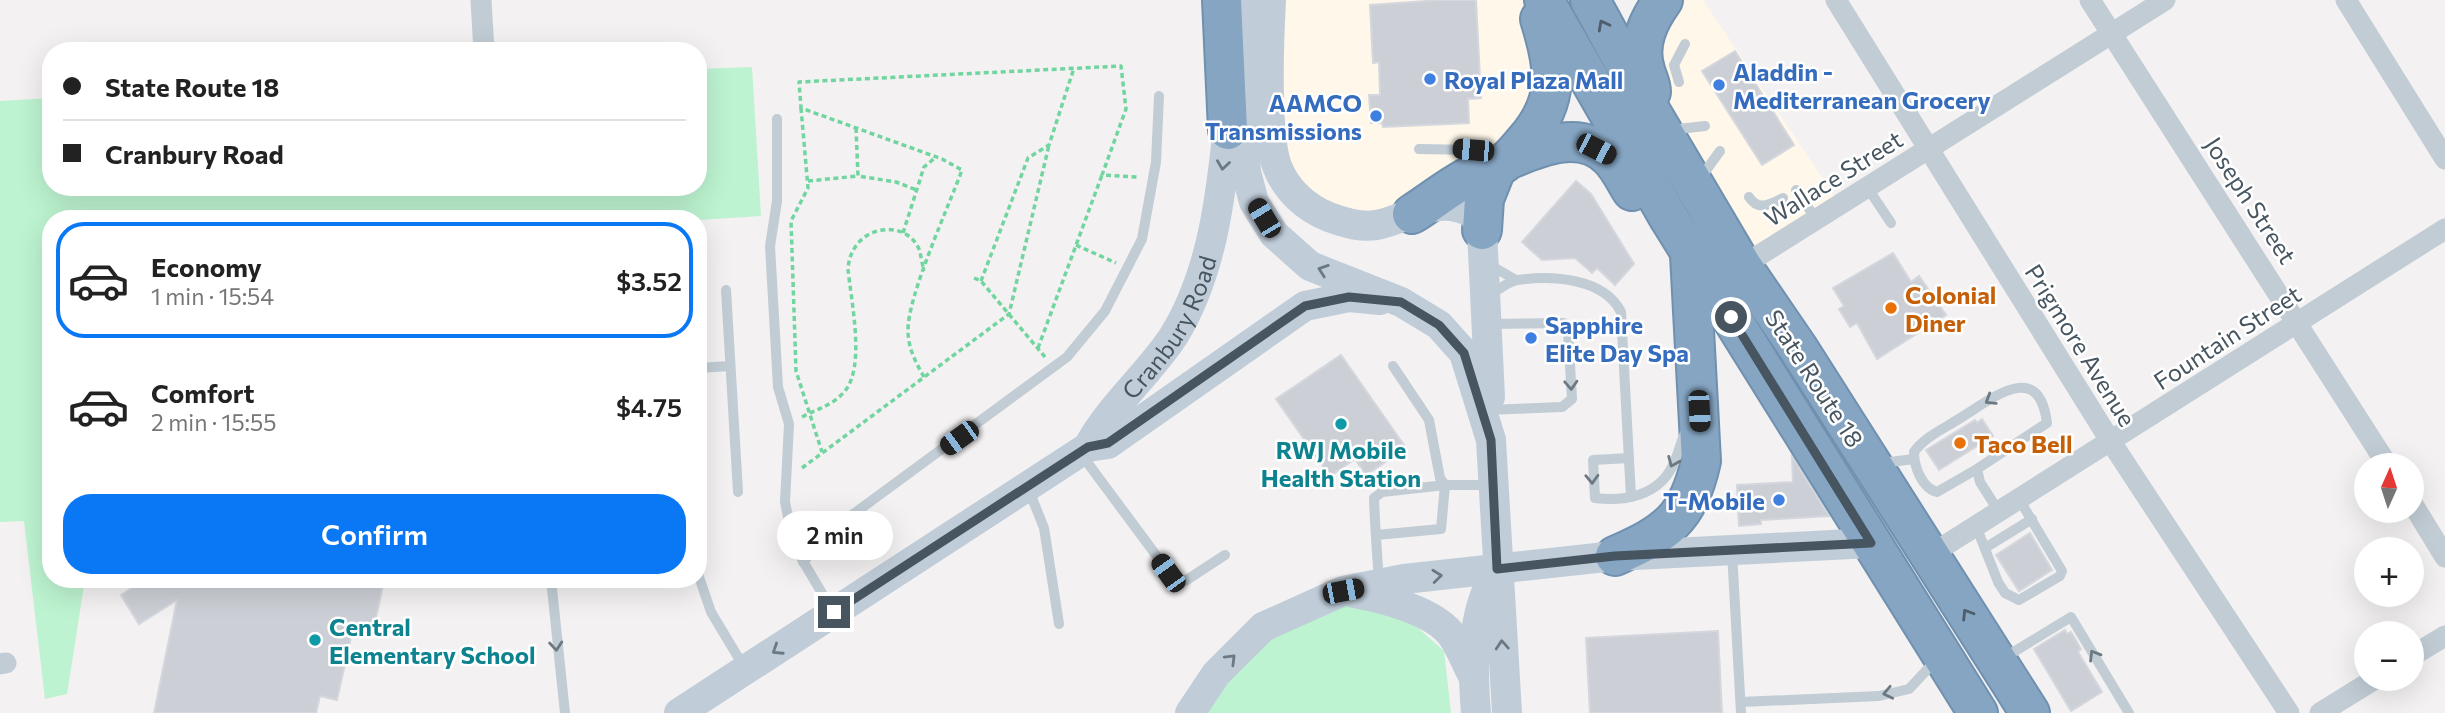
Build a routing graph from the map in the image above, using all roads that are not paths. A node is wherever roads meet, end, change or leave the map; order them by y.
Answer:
1 (481, 0) edge
2 (1222, 0) edge
3 (1242, 0) edge
4 (1261, 0) edge
5 (1271, 0) edge
6 (1535, 0) edge
7 (1544, 0) edge
8 (1590, 0) edge
9 (1663, 0) edge
10 (1836, 0) edge
11 (2090, 0) edge
12 (2165, 0) edge
13 (2346, 0) edge
14 (2111, 33) junction
15 (483, 42) edge
16 (1685, 44) dead end
17 (1679, 82) dead end
18 (1159, 96) dead end
19 (777, 119) dead end
20 (1656, 122) junction
21 (1705, 126) dead end
22 (1228, 130) junction
23 (1419, 149) dead end
24 (1928, 149) junction
25 (1720, 151) dead end
26 (2445, 159) edge
27 (1502, 164) junction
28 (1696, 185) junction
29 (1867, 187) junction
30 (1796, 190) dead end
31 (1749, 197) dead end
32 (1783, 198) dead end
33 (1412, 214) junction
34 (1669, 218) junction
35 (1816, 219) junction
36 (1891, 223) dead end
37 (2445, 229) edge
38 (1483, 246) junction
39 (1689, 250) junction
40 (1742, 266) junction
41 (1516, 280) junction
42 (726, 290) dead end
43 (1401, 302) junction
44 (1485, 311) junction
45 (2298, 321) junction
46 (730, 366) junction
47 (1393, 366) dead end
48 (707, 367) edge
49 (1486, 410) junction
50 (1699, 411) junction
51 (2111, 442) junction
52 (1085, 451) junction
53 (2380, 453) edge
54 (1629, 458) junction
55 (1914, 459) junction
56 (1868, 460) junction
57 (1977, 469) junction
58 (1445, 485) junction
59 (1493, 485) junction
60 (1028, 488) junction
61 (738, 492) dead end
62 (1631, 497) junction
63 (2019, 499) junction
64 (1999, 512) junction
65 (2032, 519) junction
66 (2424, 523) edge
67 (1976, 526) junction
68 (1376, 535) junction
69 (1871, 543) junction
70 (1985, 548) junction
71 (1732, 550) junction
72 (1224, 555) dead end
73 (1930, 555) junction
74 (1615, 556) junction
75 (2445, 557) edge
76 (803, 562) junction
77 (1497, 569) junction
78 (1379, 584) junction
79 (552, 588) edge
80 (703, 588) edge
81 (1343, 591) junction
82 (834, 612) junction
83 (1059, 624) dead end
84 (2445, 636) edge
85 (2424, 649) edge
86 (1941, 654) junction
87 (1997, 662) junction
88 (746, 670) junction
89 (1473, 676) junction
90 (2356, 691) edge
91 (708, 702) edge
92 (1741, 708) edge
93 (565, 713) edge
94 (680, 713) edge
95 (1190, 713) edge
96 (1476, 713) edge
97 (1507, 713) edge
98 (1978, 713) edge
99 (2030, 713) edge
100 (2129, 713) edge
101 (2288, 713) edge
102 (2320, 713) edge

1 - 15 street
2 - 22 highway
3 - 22 main road, Cranbury Road
43 -> 4 main road
5 - 33 main road
6 - 27 highway
7 - 34 highway, State Route 18
20 -> 8 highway, State Route 18
9 - 20 highway
10 - 24 street, Prigmore Avenue
11 - 14 street, Joseph Street
12 - 14 street, Wallace Street
13 - 26 street
14 - 24 street, Wallace Street
14 - 45 street, Joseph Street
16 - 17 lane
18 - 76 lane
19 - 76 lane
20 - 21 lane
20 - 28 highway, State Route 18
22 -> 52 main road, Cranbury Road
23 - 27 lane
24 - 29 street, Wallace Street
24 - 51 street, Prigmore Avenue
25 - 28 lane
27 - 33 highway
27 - 34 highway
27 - 38 highway
28 - 40 highway, State Route 18
29 - 35 street, Wallace Street
29 - 36 lane
30 - 35 lane
31 - 32 lane
33 - 38 main road
34 - 39 highway, State Route 18
35 - 40 street, Wallace Street
37 - 45 street, Fountain Street
38 - 41 lane
38 - 44 main road
39 - 50 highway
39 - 69 highway, State Route 18
40 - 56 highway, State Route 18
41 - 44 lane
41 - 54 lane
42 - 46 lane
43 - 49 main road
43 - 52 main road
44 - 49 main road
44 -> 49 lane
45 - 51 street, Fountain Street
45 - 53 street, Joseph Street
46 - 48 lane
46 - 61 lane
47 - 58 lane
49 - 59 main road
50 -> 62 lane
50 - 74 highway
51 - 63 street, Fountain Street
51 - 101 street, Prigmore Avenue
52 - 60 main road, Cranbury Road
52 - 72 lane
54 - 62 lane
54 -> 62 lane
55 - 56 lane
55 - 57 lane
57 -> 55 lane
56 - 73 highway, State Route 18
57 - 64 lane
58 - 59 lane
58 - 68 lane
58 - 68 lane
59 - 77 main road
60 - 82 main road, Cranbury Road
60 - 83 lane
63 - 64 street, Fountain Street
63 - 65 lane
64 - 67 street, Fountain Street
65 - 70 lane
65 - 70 lane
66 - 75 street
67 - 70 lane
67 - 73 street, Fountain Street
68 - 78 lane
69 - 71 main road
69 - 86 highway, State Route 18
71 - 74 main road
71 - 92 lane
87 -> 73 highway, State Route 18
74 - 77 main road
76 - 82 lane
78 -> 77 main road
77 - 89 main road
97 -> 77 main road
78 - 81 main road
79 -> 93 lane
80 - 88 lane
81 - 89 main road
95 -> 81 main road
82 -> 88 main road, Cranbury Road
84 - 85 street
86 -> 92 lane
86 - 98 highway, State Route 18
87 - 99 highway, State Route 18
100 -> 87 lane
88 - 91 main road, Cranbury Road
89 - 96 main road
90 - 102 street
91 - 94 main road, Cranbury Road

